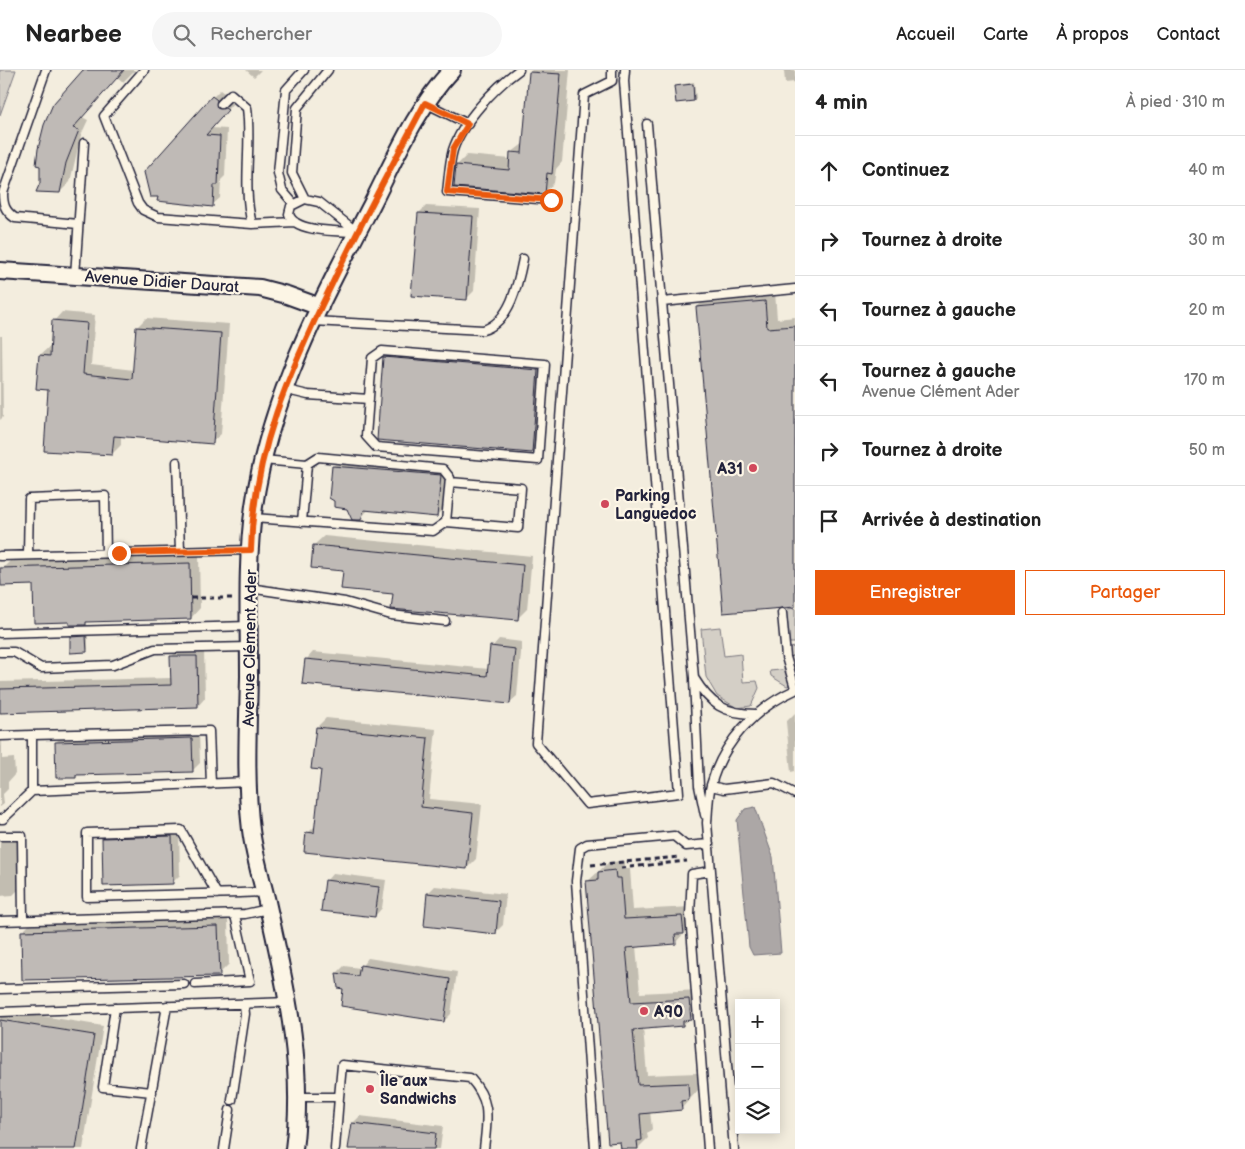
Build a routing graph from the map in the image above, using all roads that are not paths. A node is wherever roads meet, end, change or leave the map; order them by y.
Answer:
1 (46, 70) edge
2 (144, 70) edge
3 (304, 70) edge
4 (328, 70) edge
5 (452, 70) edge
6 (520, 70) edge
7 (612, 70) edge
8 (625, 70) edge
9 (612, 81) junction
10 (624, 81) junction
11 (425, 103) junction
12 (221, 104) dead end
13 (468, 124) junction
14 (647, 124) dead end
15 (84, 143) dead end
16 (305, 199) junction
17 (551, 200) dead end
18 (294, 204) junction
19 (295, 222) junction
20 (78, 224) junction
21 (252, 224) junction
22 (357, 232) junction
23 (524, 259) dead end
24 (0, 271) edge
25 (75, 276) junction
26 (795, 289) edge
27 (662, 302) junction
28 (317, 314) junction
29 (283, 389) junction
30 (369, 399) junction
31 (263, 460) junction
32 (176, 462) dead end
33 (307, 464) junction
34 (450, 482) junction
35 (253, 518) junction
36 (302, 522) junction
37 (446, 522) junction
38 (251, 550) junction
39 (180, 551) junction
40 (106, 553) junction
41 (28, 555) junction
42 (0, 556) edge
43 (249, 593) junction
44 (782, 613) dead end
45 (445, 620) dead end
46 (249, 626) junction
47 (0, 633) edge
48 (249, 647) junction
49 (0, 652) edge
50 (694, 678) junction
51 (795, 689) edge
52 (756, 714) junction
53 (32, 735) junction
54 (0, 736) edge
55 (248, 782) junction
56 (210, 784) junction
57 (711, 786) junction
58 (32, 791) junction
59 (795, 794) edge
60 (0, 820) edge
61 (707, 823) junction
62 (0, 836) edge
63 (709, 844) junction
64 (711, 871) junction
65 (264, 892) junction
66 (217, 894) junction
67 (268, 909) junction
68 (235, 915) junction
69 (23, 920) junction
70 (0, 921) edge
71 (184, 984) dead end
72 (195, 984) dead end
73 (0, 989) edge
74 (289, 1002) junction
75 (244, 1004) junction
76 (167, 1006) junction
77 (115, 1008) junction
78 (0, 1012) edge
79 (152, 1092) junction
80 (297, 1097) junction
81 (339, 1097) junction
82 (232, 1100) dead end
83 (230, 1110) dead end
84 (142, 1149) edge
85 (224, 1149) edge
86 (294, 1149) edge
87 (335, 1149) edge
88 (484, 1149) edge
89 (595, 1149) edge
90 (708, 1149) edge
91 (734, 1149) edge

1 - 20 lane
2 - 21 lane
3 - 18 lane
4 - 16 lane
5 - 11 street, Avenue Clément Ader
6 - 13 lane
7 - 9 lane
8 - 10 lane
9 - 10 lane
9 - 10 lane
11 - 13 lane
11 - 22 street, Avenue Clément Ader
12 - 21 lane
13 - 17 lane
14 - 27 lane
15 - 20 lane
16 - 18 lane
16 - 22 lane
18 - 19 lane
19 - 21 lane
19 - 22 lane
20 - 25 lane
22 - 28 street, Avenue Clément Ader
23 - 28 lane
24 - 25 street, Avenue Didier Daurat
25 - 28 street, Avenue Didier Daurat
26 - 27 lane
27 - 50 lane
28 - 29 street, Avenue Clément Ader
29 - 30 lane
29 - 31 street, Avenue Clément Ader
30 - 30 lane
31 - 33 lane
31 - 35 street, Avenue Clément Ader
32 - 39 lane
33 - 34 lane
33 - 36 lane
34 - 37 lane
34 - 37 lane
35 - 36 lane
35 - 38 street, Avenue Clément Ader
36 - 37 lane
38 - 39 lane
38 - 43 street, Avenue Clément Ader
39 - 40 lane
40 - 41 lane
40 - 41 lane
41 - 42 lane
43 - 45 lane
43 - 46 street, Avenue Clément Ader
44 - 51 lane
46 - 47 lane
46 - 48 street, Avenue Clément Ader
48 - 49 lane
48 - 55 street, Avenue Clément Ader
50 - 52 lane
50 - 61 lane
51 - 52 lane
52 - 57 lane
53 - 54 lane
53 - 56 lane
53 - 58 lane
55 - 56 lane
55 - 65 street, Avenue Clément Ader
56 - 58 lane
57 - 59 lane
57 - 61 lane
58 - 60 lane
61 - 63 lane
62 - 69 lane
63 - 64 lane
63 - 89 lane
64 - 90 lane
64 - 91 lane
65 - 66 lane
65 - 67 street, Avenue Clément Ader
66 - 66 lane
67 - 68 lane
67 - 74 street, Avenue Clément Ader
68 - 69 lane
68 - 72 lane
69 - 70 lane
71 - 73 lane
74 - 75 lane
74 - 80 street, Avenue Clément Ader
75 - 76 lane
75 - 82 lane
76 - 77 lane
76 - 79 lane
77 - 78 lane
77 - 79 lane
79 - 84 lane
80 - 81 lane
80 - 86 street, Avenue Clément Ader
81 - 87 lane
81 - 88 lane
83 - 85 lane

